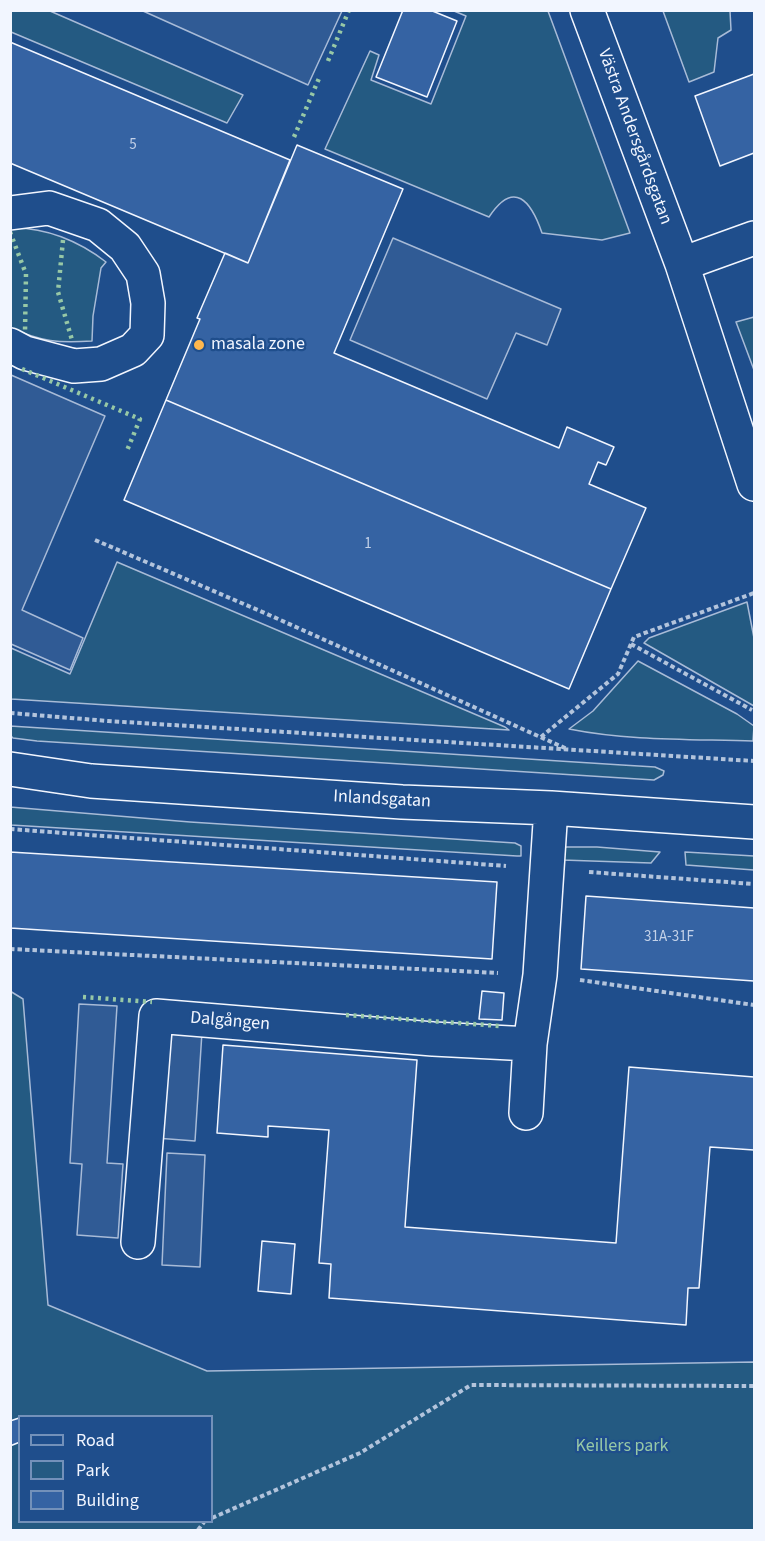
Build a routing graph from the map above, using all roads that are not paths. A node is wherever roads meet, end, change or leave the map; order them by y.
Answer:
1 (587, 10) edge
2 (10, 213) edge
3 (754, 238) edge
4 (682, 264) junction
5 (10, 345) edge
6 (754, 484) edge
7 (10, 769) edge
8 (551, 808) junction
9 (754, 822) edge
10 (530, 1044) junction
11 (526, 1113) dead end
12 (138, 1242) dead end

1 - 4 street, Västra Andersgårdsgatan
2 - 5 street
3 - 4 street
4 - 6 street, Västra Andersgårdsgatan
7 - 8 street, Inlandsgatan
8 - 9 street, Inlandsgatan
8 - 10 street
10 - 11 street
10 - 12 street, Dalgången

